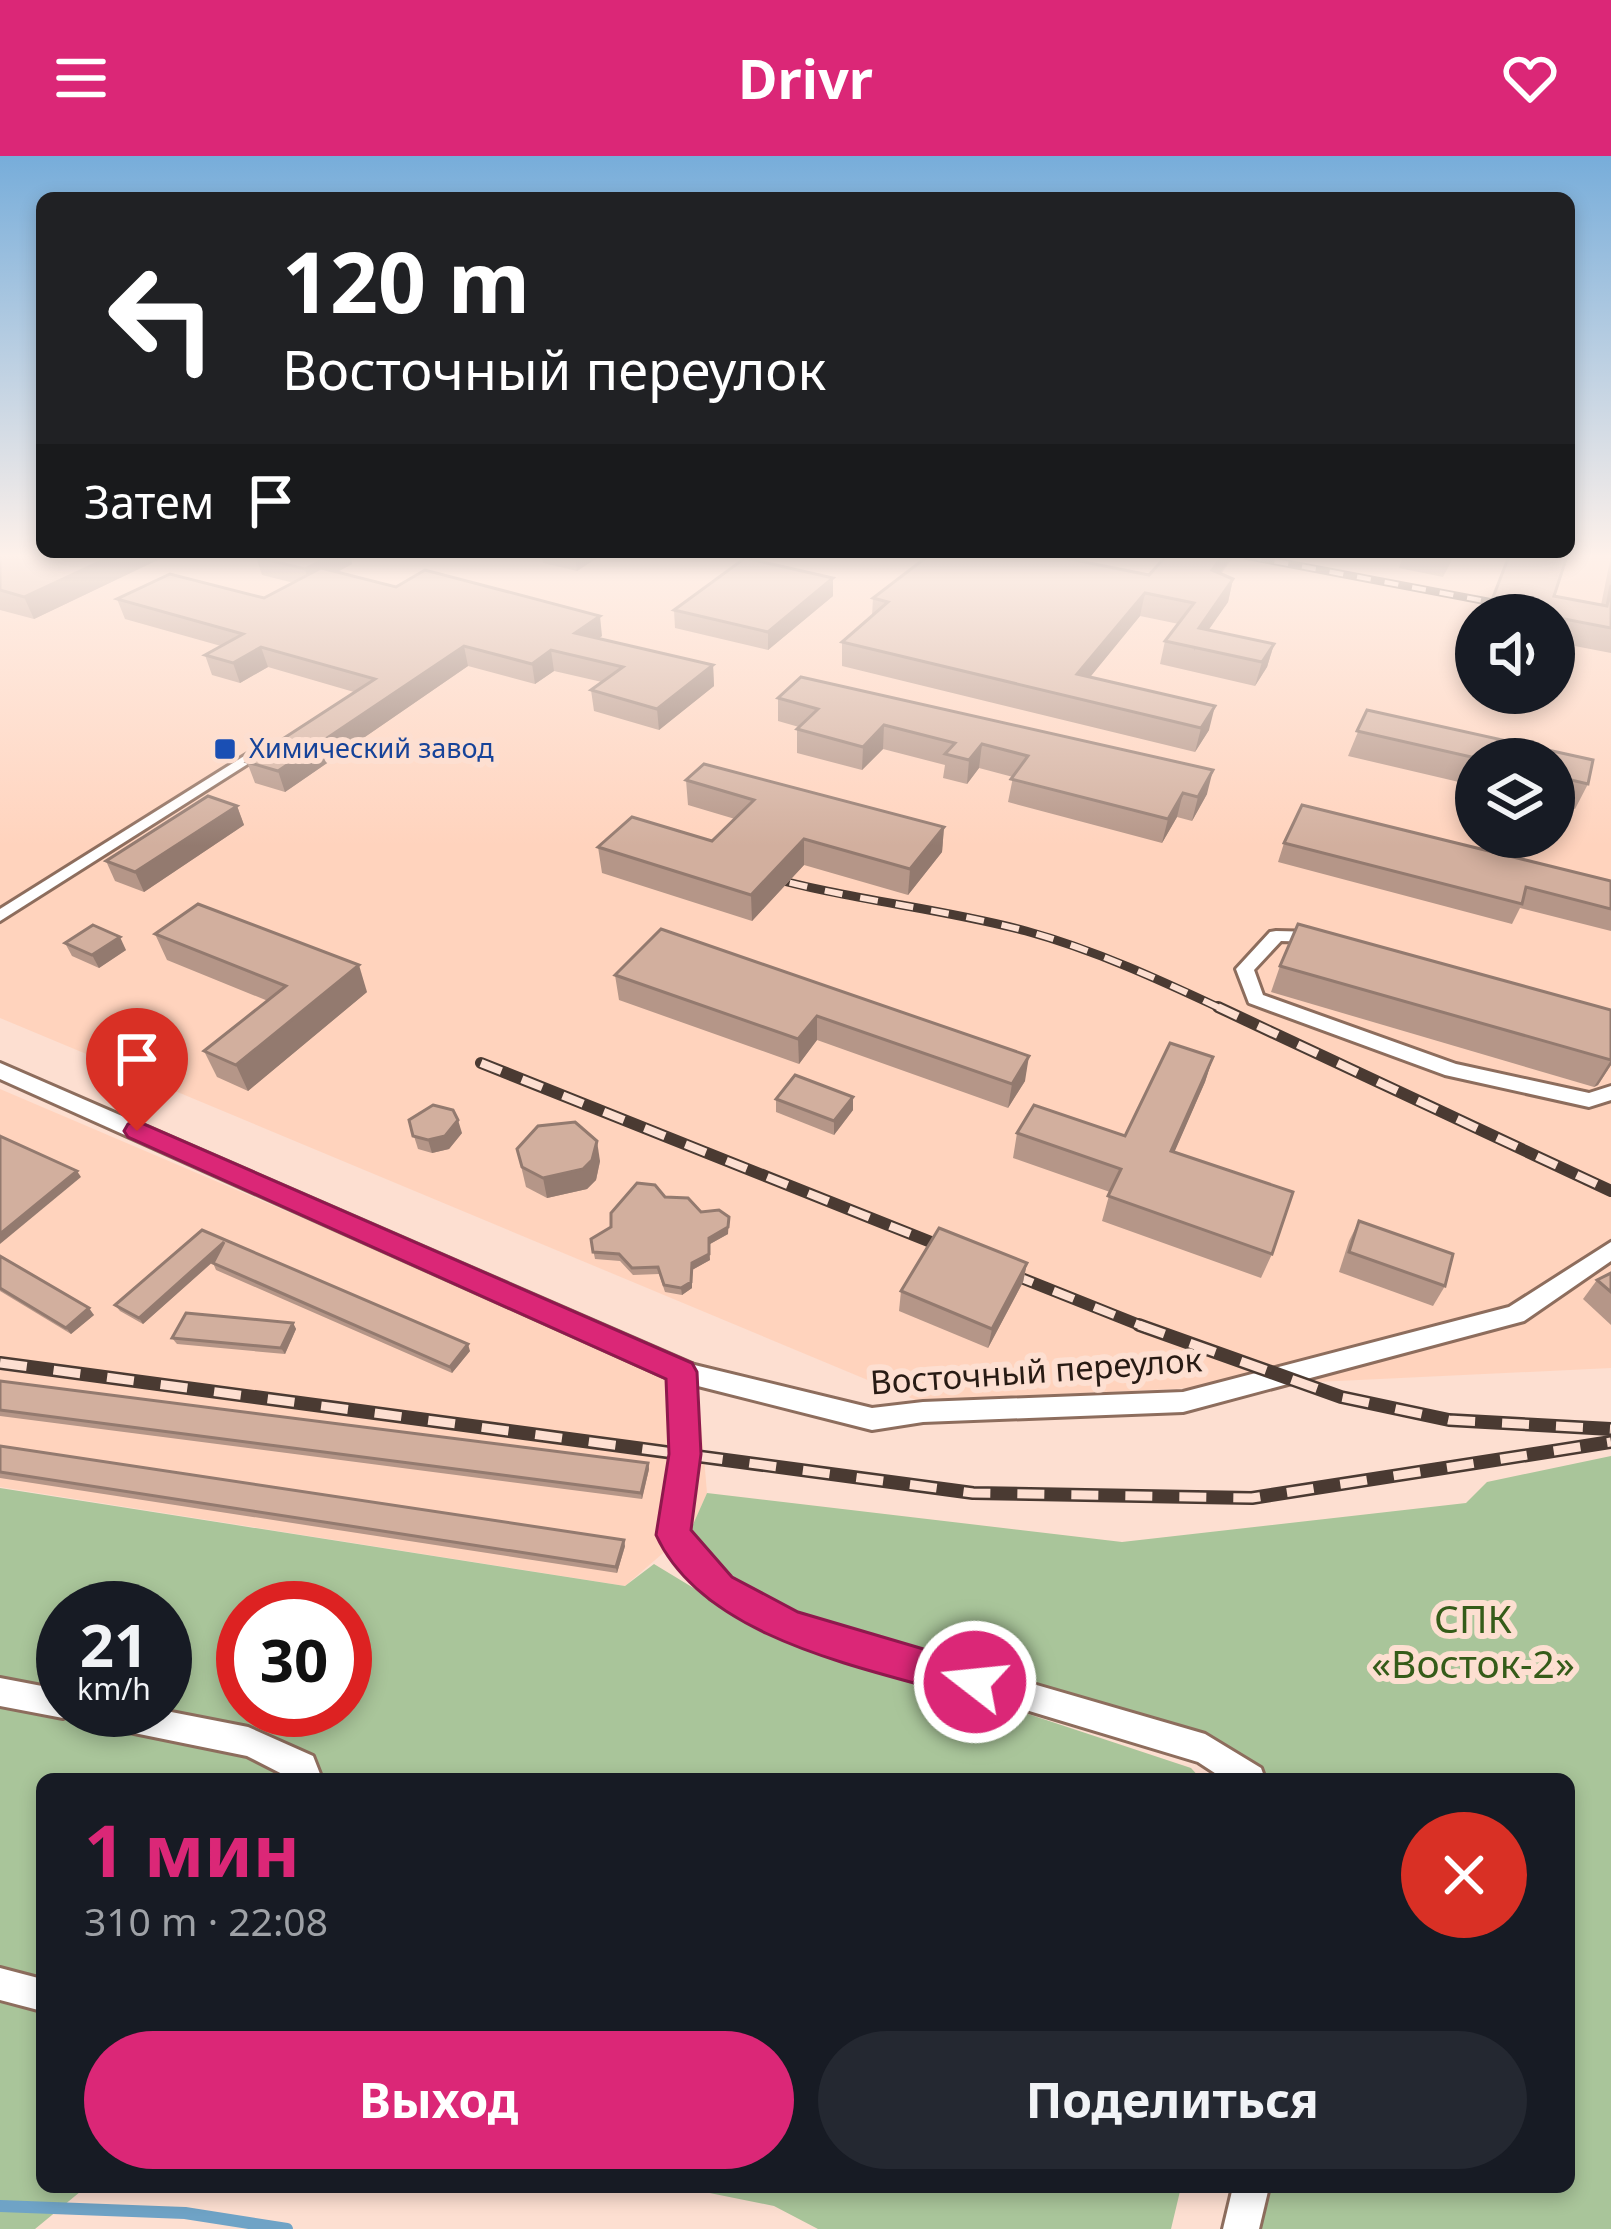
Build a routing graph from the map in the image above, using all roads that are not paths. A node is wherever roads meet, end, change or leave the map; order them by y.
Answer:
1 (249, 757) edge
2 (0, 916) edge
3 (1333, 941) edge
4 (0, 1070) edge
5 (1611, 1094) edge
6 (1611, 1250) edge
7 (682, 1372) junction
8 (0, 1692) edge
9 (36, 1699) edge
10 (192, 1731) edge
11 (306, 1773) edge
12 (1241, 1773) edge
13 (0, 1984) edge
14 (36, 1993) edge
15 (1250, 2193) edge
16 (1241, 2229) edge

1 - 2 street
3 - 5 street
4 - 7 street, Восточный переулок
6 - 7 street, Восточный переулок
7 - 12 street
8 - 9 street
10 - 11 street
13 - 14 street
15 - 16 street

